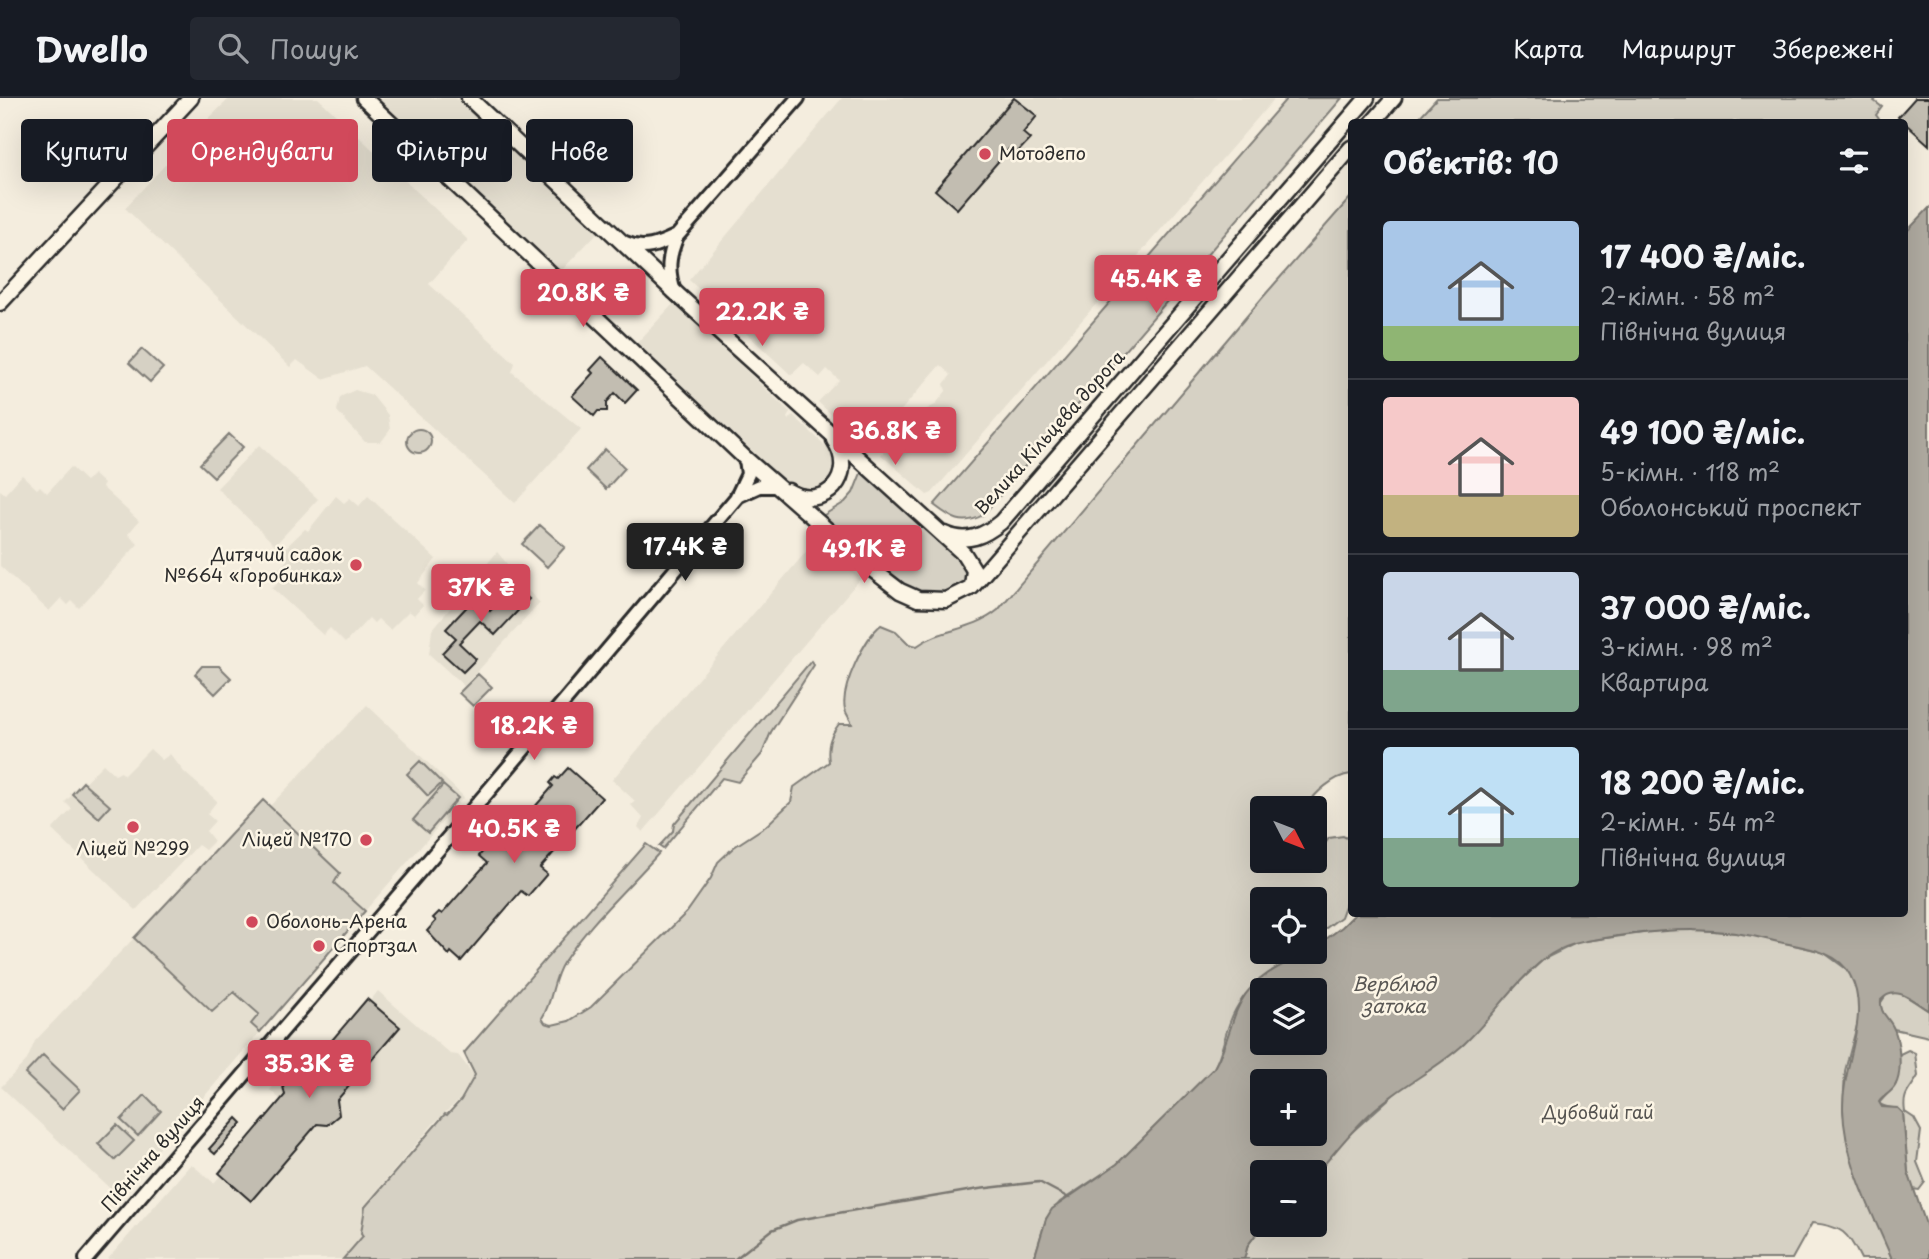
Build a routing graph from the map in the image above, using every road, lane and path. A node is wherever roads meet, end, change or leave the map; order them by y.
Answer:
1 (191, 98) edge
2 (364, 98) edge
3 (469, 98) edge
4 (798, 98) edge
5 (1367, 98) edge
6 (1394, 98) edge
7 (1349, 119) edge
8 (1376, 119) edge
9 (1348, 120) edge
10 (1348, 151) edge
11 (677, 236) junction
12 (621, 241) junction
13 (674, 292) junction
14 (0, 303) edge
15 (827, 430) junction
16 (746, 459) junction
17 (777, 486) junction
18 (737, 497) junction
19 (940, 531) junction
20 (972, 587) junction
21 (86, 1259) edge

1 - 14 main road
2 - 16 main road
3 - 12 main road
4 - 11 street
5 - 7 main road, Велика Кільцева дорога
6 - 8 main road
9 - 19 main road, Велика Кільцева дорога
10 - 20 main road
11 - 12 street
11 - 13 street
12 - 13 main road
13 - 15 main road
15 - 17 main road
15 - 19 main road
16 - 17 main road
16 - 18 street, Північна вулиця
17 - 18 street
17 - 20 main road
18 - 21 street, Північна вулиця
19 - 20 main road

